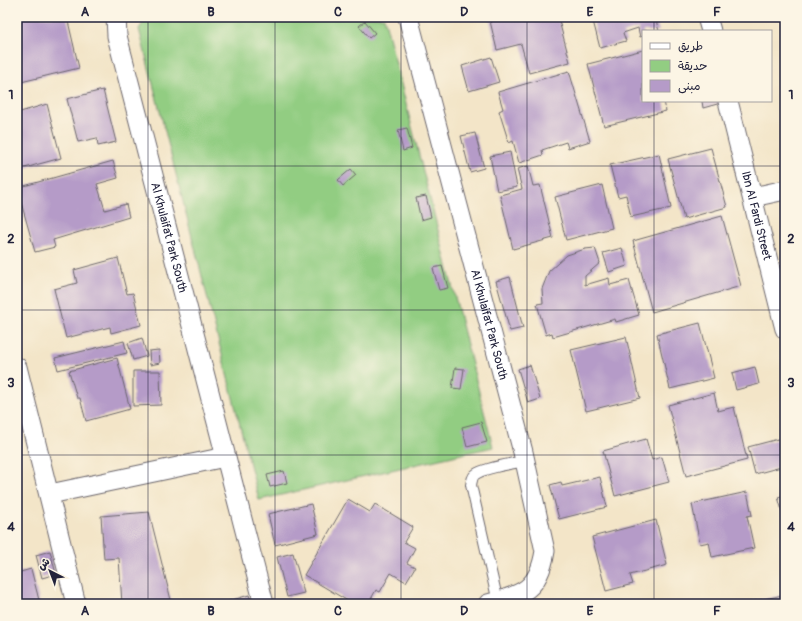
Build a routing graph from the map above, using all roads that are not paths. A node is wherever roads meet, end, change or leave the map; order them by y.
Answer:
1 (116, 17) edge
2 (408, 17) edge
3 (707, 17) edge
4 (711, 30) edge
5 (728, 102) edge
6 (785, 190) edge
7 (752, 198) junction
8 (785, 329) edge
9 (17, 367) edge
10 (225, 457) junction
11 (525, 461) junction
12 (50, 494) junction
13 (493, 603) edge
14 (76, 604) edge
15 (264, 604) edge

1 - 10 street, Al Khulaifat Park South
2 - 11 street, Al Khulaifat Park South
3 - 4 street
5 - 7 street, Ibn Al Fardi Street
6 - 7 street
7 - 8 street, Ibn Al Fardi Street
9 - 12 street
10 - 12 street
10 - 15 street, Al Khulaifat Park South
11 - 13 street, Al Khulaifat Park South
11 - 13 lane
12 - 14 street

